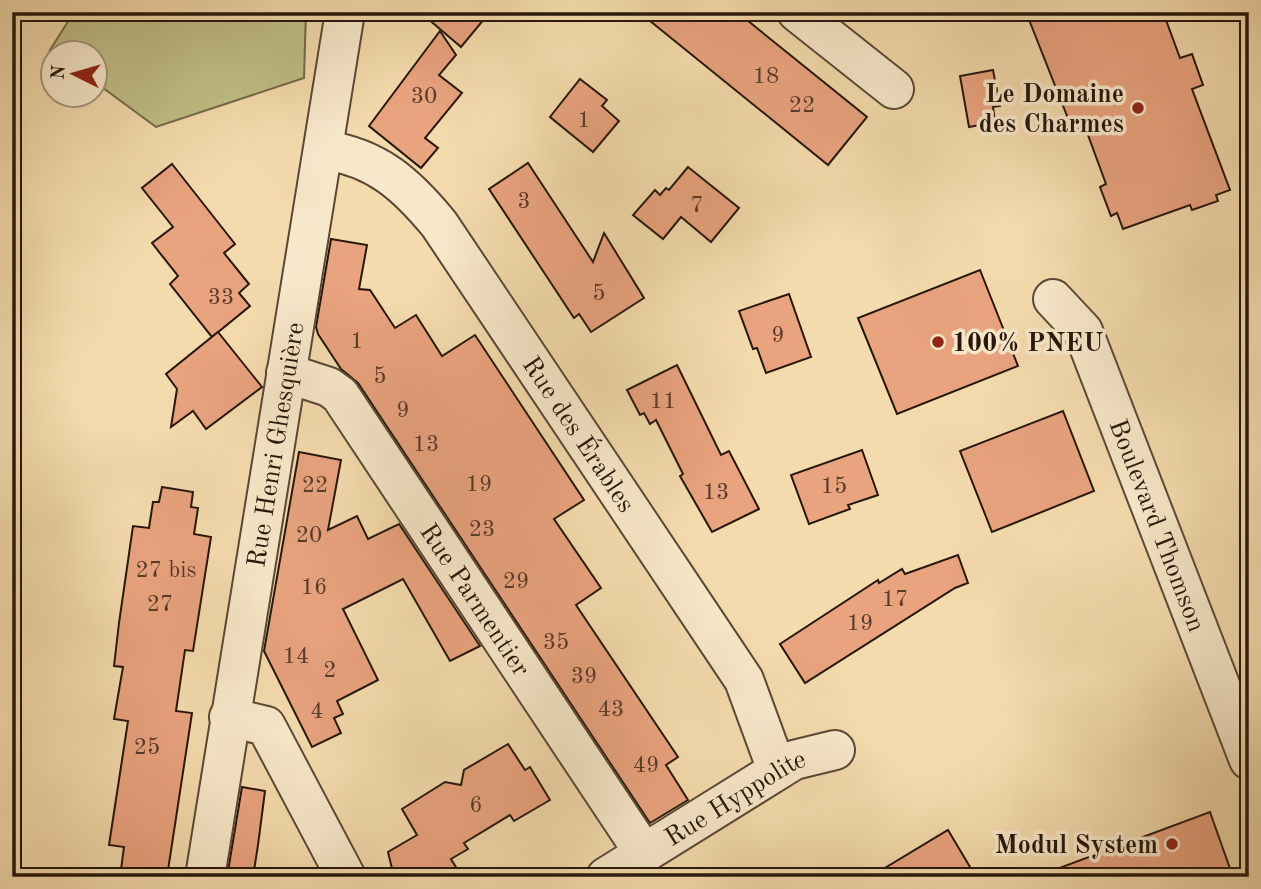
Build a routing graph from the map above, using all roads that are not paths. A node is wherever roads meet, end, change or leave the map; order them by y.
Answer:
1 (345, 12) edge
2 (797, 12) edge
3 (894, 89) dead end
4 (325, 150) junction
5 (1053, 299) dead end
6 (286, 373) junction
7 (229, 717) junction
8 (835, 750) dead end
9 (1249, 760) edge
10 (777, 770) junction
11 (644, 853) junction
12 (205, 877) edge
13 (346, 877) edge
14 (606, 877) edge

1 - 4 street, Rue Henri Ghesquière
2 - 3 street
4 - 6 street, Rue Henri Ghesquière
4 - 10 street, Rue des Érables
5 - 9 street, Boulevard Thomson
6 - 7 street, Rue Henri Ghesquière
6 - 11 street, Rue Parmentier
7 - 12 street, Rue Henri Ghesquière
7 - 13 street
8 - 10 street, Rue Hyppolite
10 - 11 street, Rue Hyppolite
11 - 14 street, Rue Hyppolite

